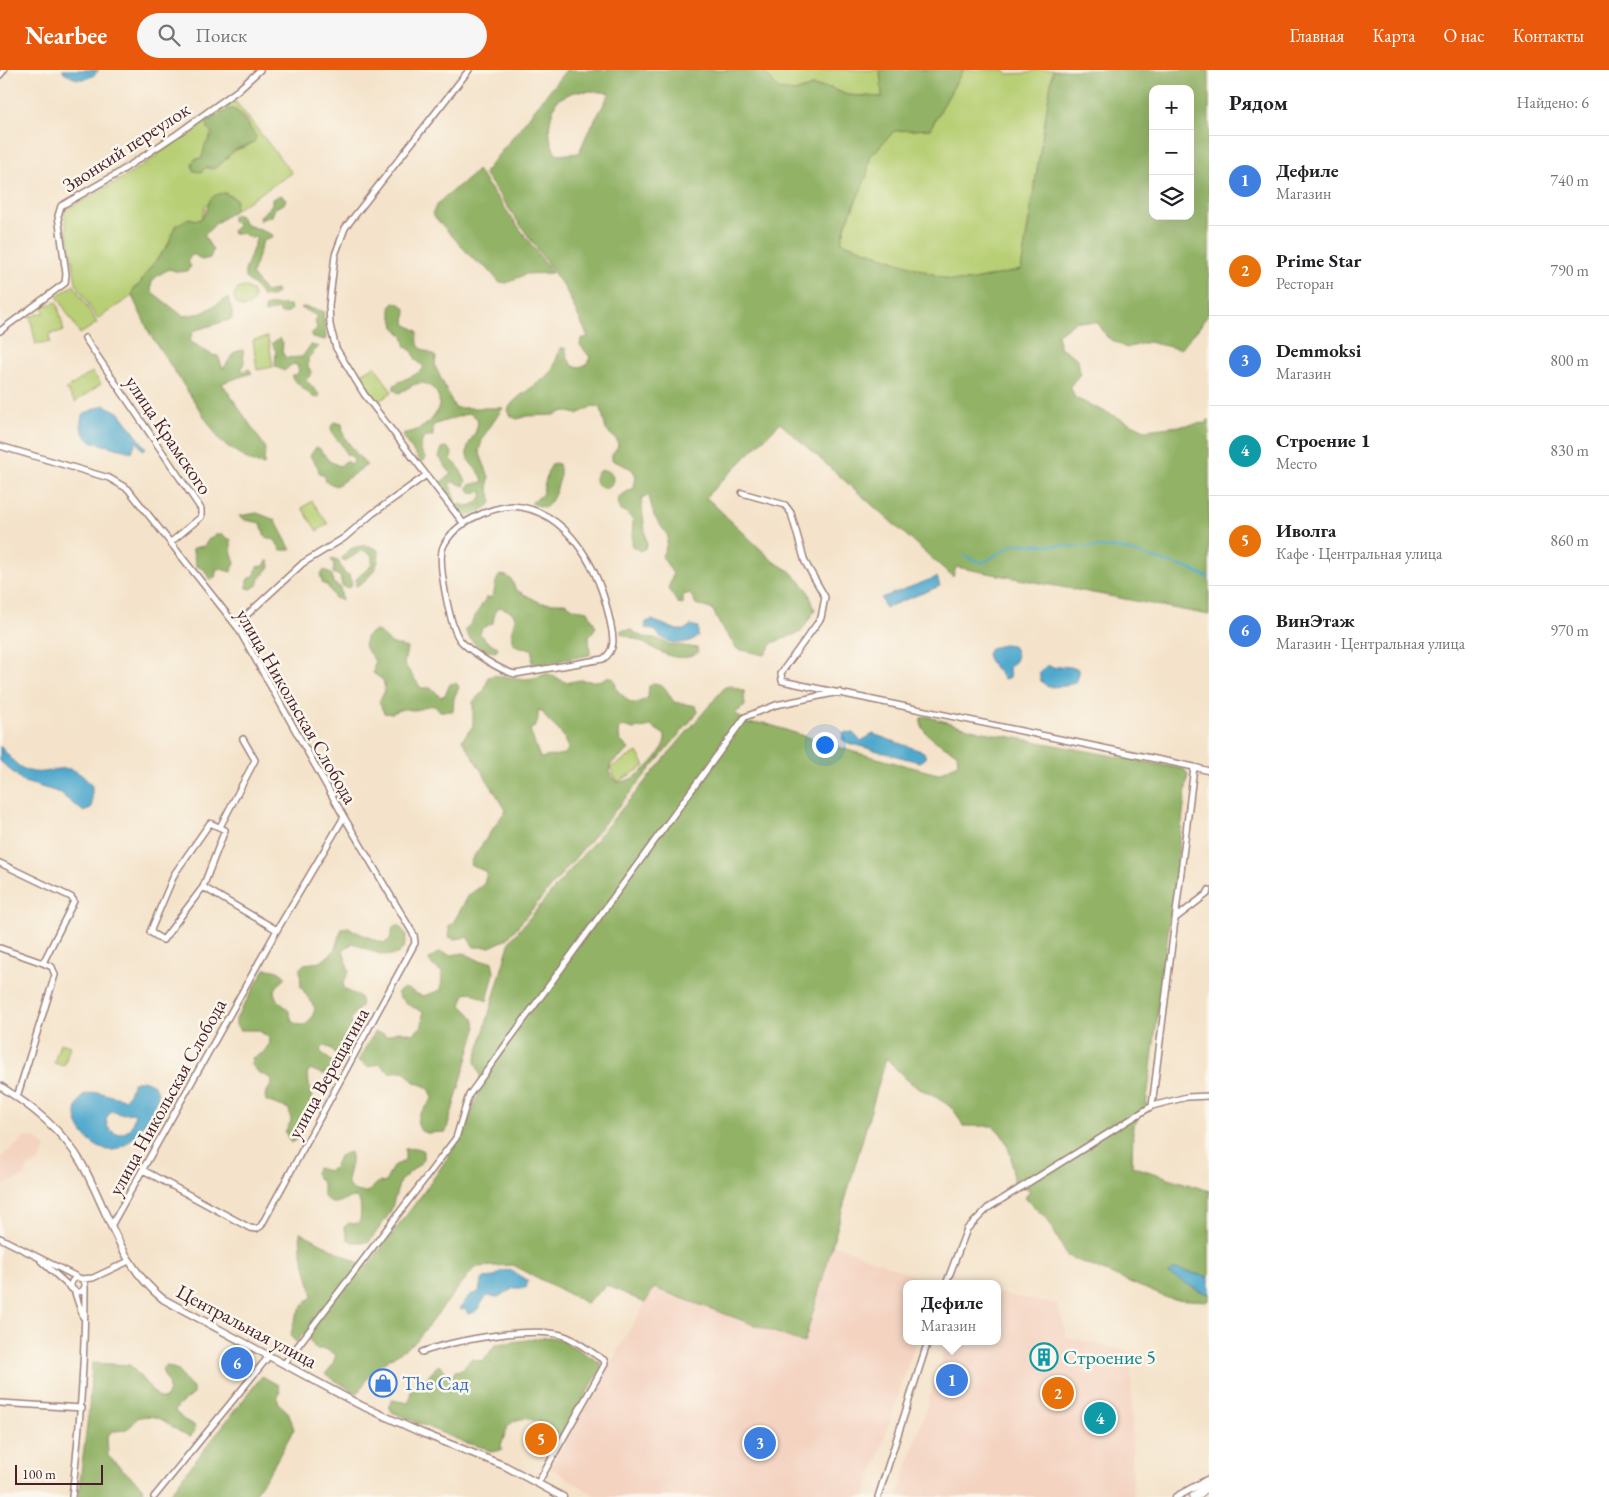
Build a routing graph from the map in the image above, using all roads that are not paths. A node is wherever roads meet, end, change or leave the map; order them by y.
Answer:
1 (4, 70) edge
2 (260, 70) edge
3 (469, 70) edge
4 (0, 75) edge
5 (0, 331) edge
6 (86, 338) dead end
7 (0, 446) edge
8 (425, 476) junction
9 (742, 493) dead end
10 (464, 524) junction
11 (171, 542) junction
12 (236, 625) junction
13 (838, 692) junction
14 (243, 739) dead end
15 (1194, 767) junction
16 (1209, 771) edge
17 (344, 817) junction
18 (220, 827) junction
19 (0, 863) edge
20 (203, 887) junction
21 (1209, 890) edge
22 (1177, 917) junction
23 (277, 930) junction
24 (0, 948) edge
25 (43, 963) junction
26 (0, 1086) edge
27 (1209, 1096) edge
28 (17, 1097) junction
29 (1152, 1106) junction
30 (143, 1170) junction
31 (111, 1226) junction
32 (0, 1238) edge
33 (33, 1255) junction
34 (128, 1261) junction
35 (93, 1278) junction
36 (80, 1279) junction
37 (947, 1280) edge
38 (85, 1287) junction
39 (73, 1290) junction
40 (85, 1324) junction
41 (927, 1345) edge
42 (422, 1352) dead end
43 (269, 1356) junction
44 (284, 1364) junction
45 (0, 1403) edge
46 (82, 1408) junction
47 (1209, 1479) edge
48 (538, 1483) junction
49 (1209, 1484) edge
50 (72, 1497) edge
51 (154, 1497) edge
52 (563, 1497) edge
53 (878, 1497) edge
54 (1176, 1497) edge
55 (1194, 1497) edge

1 - 4 street
2 - 5 street, Звонкий переулок
3 - 8 street
6 - 11 street, улица Крамского
7 - 11 street, улица Никольская Слобода
8 - 10 street
8 - 12 street
9 - 13 street
10 - 10 street
11 - 12 street, улица Никольская Слобода
12 - 17 street, улица Никольская Слобода
13 - 15 street
13 - 44 street
14 - 18 street
15 - 16 street
15 - 22 street
17 - 23 street, улица Никольская Слобода
17 - 30 street, улица Верещагина
18 - 20 street
18 - 20 street
19 - 25 street
20 - 23 street
21 - 22 street
22 - 29 street
23 - 30 street, улица Никольская Слобода
24 - 25 street
25 - 28 street
26 - 28 street, Центральная улица
27 - 29 street
28 - 31 street, Центральная улица
29 - 37 street
30 - 31 street, улица Никольская Слобода
31 - 34 street, Центральная улица
32 - 33 street
33 - 36 street
33 - 39 street
34 - 35 street
34 - 43 street, Центральная улица
35 - 36 street
35 - 38 street
36 - 38 street
36 - 39 street
38 - 39 street
38 - 40 street
39 - 40 street
40 - 46 street
41 - 53 street
42 - 48 street
43 - 44 street, Центральная улица
43 - 51 street
44 - 48 street, Центральная улица
45 - 46 street
46 - 50 street
47 - 54 street
48 - 52 street, Центральная улица
49 - 55 highway

